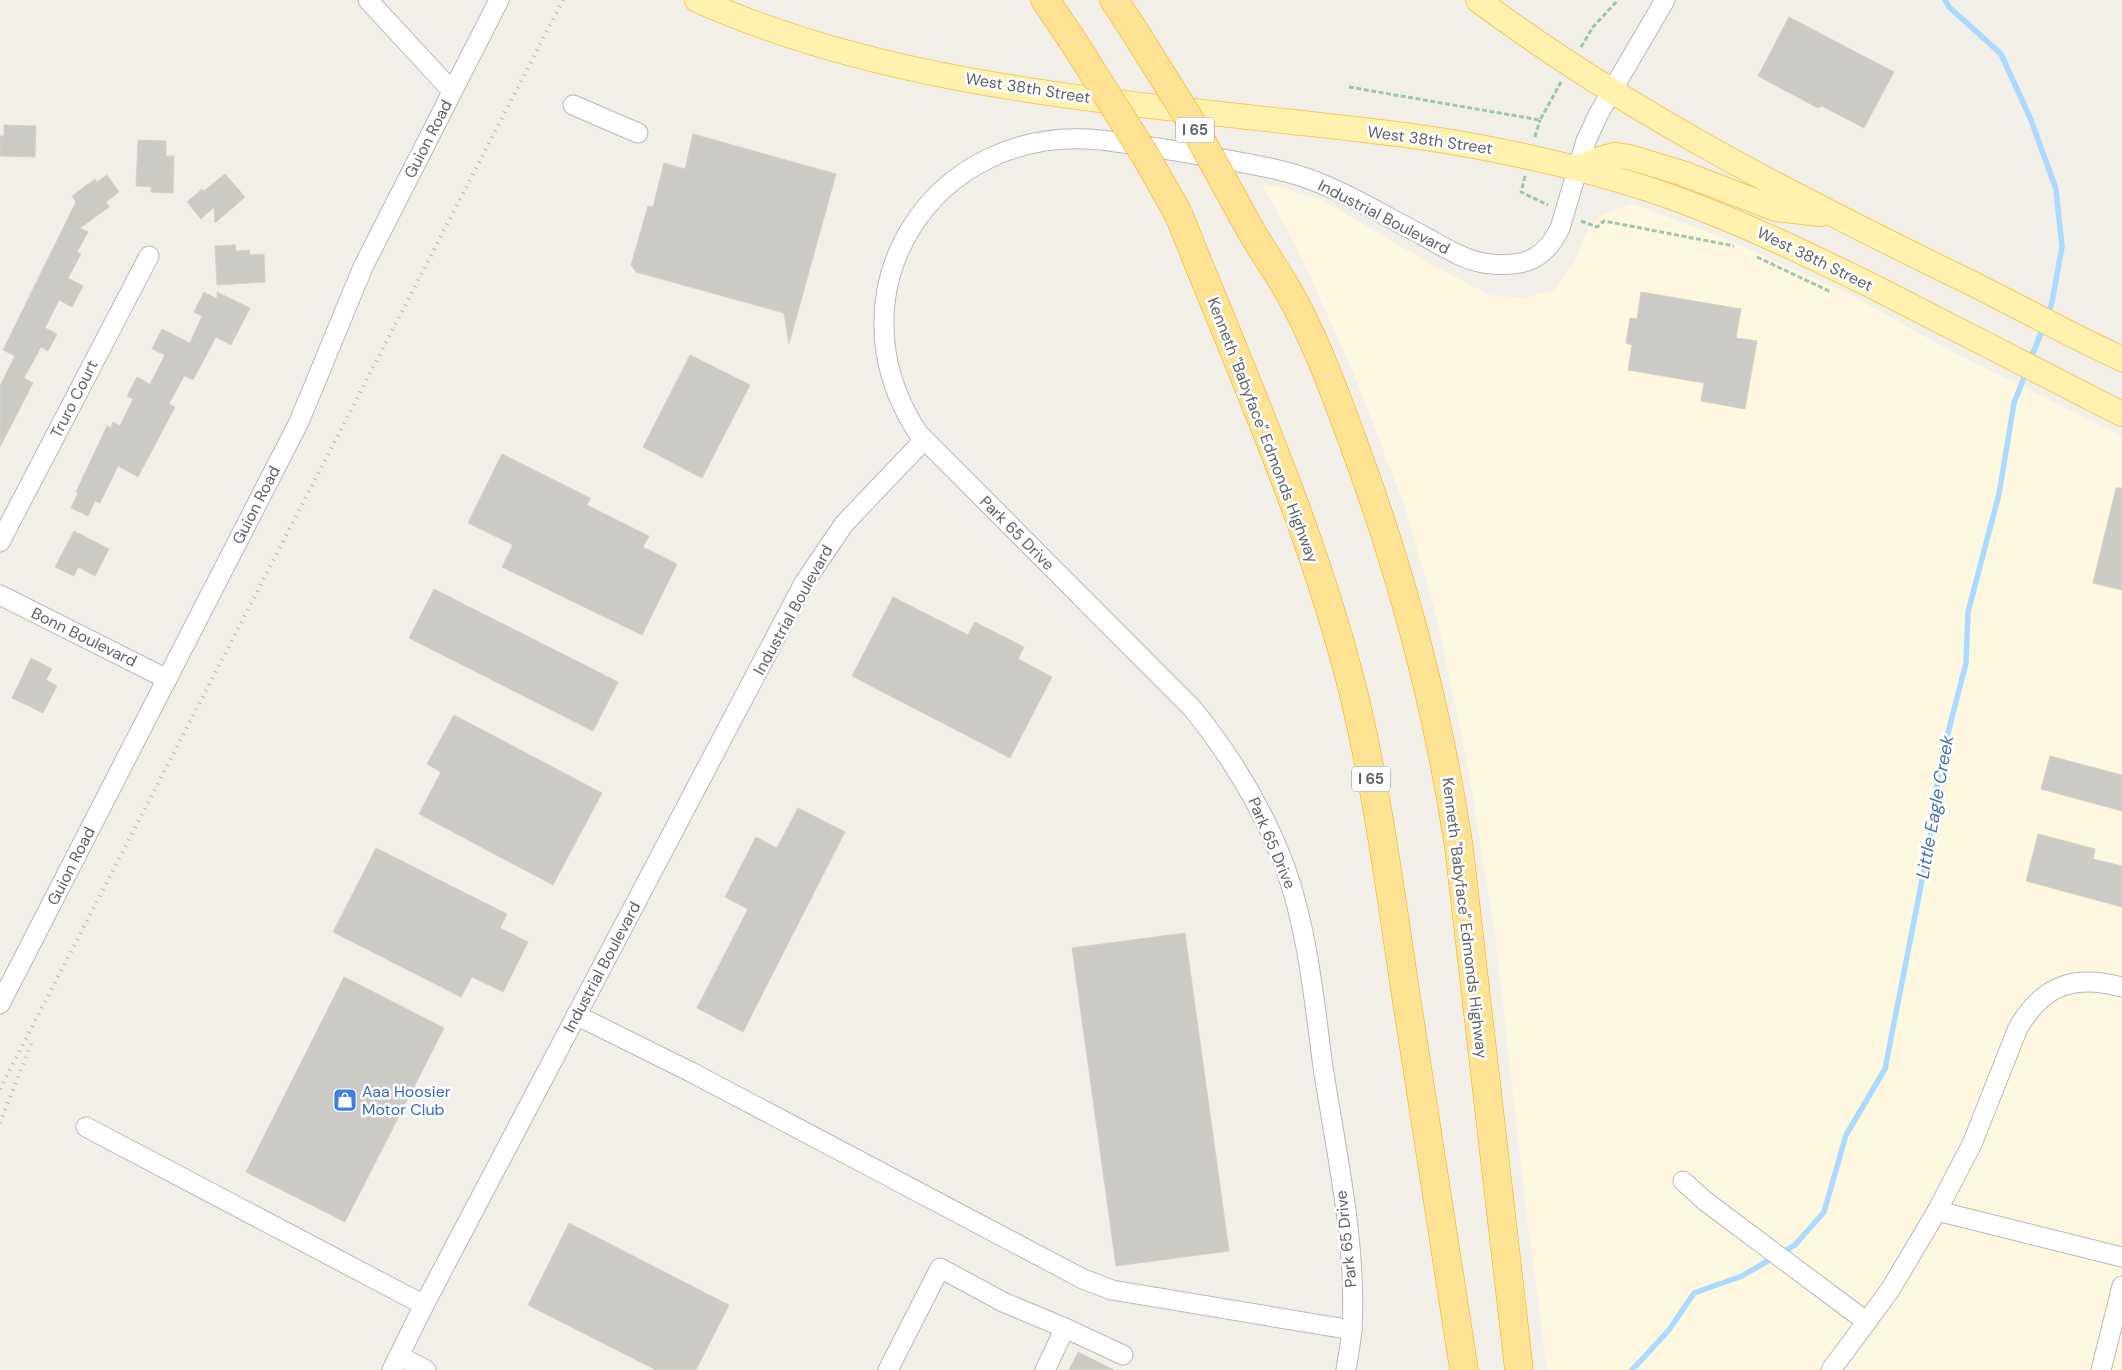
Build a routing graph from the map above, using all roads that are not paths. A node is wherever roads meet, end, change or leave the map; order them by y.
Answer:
1 (368, 0) edge
2 (499, 0) edge
3 (697, 0) edge
4 (1046, 0) edge
5 (1114, 0) edge
6 (1478, 0) edge
7 (1665, 0) edge
8 (452, 91) junction
9 (1613, 92) junction
10 (573, 104) dead end
11 (638, 133) dead end
12 (1576, 168) junction
13 (1834, 215) junction
14 (149, 256) dead end
15 (2119, 358) edge
16 (2113, 410) edge
17 (924, 440) junction
18 (0, 542) edge
19 (0, 595) edge
20 (167, 678) junction
21 (2122, 987) edge
22 (0, 1004) edge
23 (576, 1015) junction
24 (86, 1127) dead end
25 (1683, 1181) dead end
26 (1937, 1211) junction
27 (2122, 1257) edge
28 (2122, 1286) edge
29 (424, 1305) junction
30 (1867, 1322) junction
31 (1065, 1328) junction
32 (1352, 1330) junction
33 (1124, 1355) dead end
34 (395, 1363) edge
35 (426, 1370) edge
36 (888, 1370) edge
37 (1044, 1370) edge
38 (1346, 1370) edge
39 (1464, 1370) edge
40 (1519, 1370) edge
41 (1831, 1370) edge
42 (2101, 1370) edge

1 - 8 street
2 - 8 street, Guion Road
3 - 12 main road, West 38th Street
4 - 39 highway, Kenneth "Babyface" Edmonds Highway / I 65, bridge
5 - 40 highway, Kenneth "Babyface" Edmonds Highway / I 65, bridge
6 - 9 main road
7 - 9 street, Industrial Boulevard
8 - 20 street, Guion Road
9 - 12 street, Industrial Boulevard
9 - 13 main road
10 - 11 street
12 - 13 main road
12 - 16 main road, West 38th Street
12 - 17 street, Industrial Boulevard
13 - 15 main road
14 - 18 street, Truro Court
17 - 23 street, Industrial Boulevard
17 - 32 street, Park 65 Drive
19 - 20 street, Bonn Boulevard
20 - 22 street, Guion Road
21 - 26 street
23 - 29 street, Industrial Boulevard
23 - 32 street
24 - 29 street
25 - 30 street
26 - 27 street
26 - 30 street
28 - 42 street
29 - 34 street, Industrial Boulevard
30 - 41 street
31 - 33 street
31 - 36 street
31 - 37 street
32 - 38 street, Park 65 Drive
34 - 35 street

